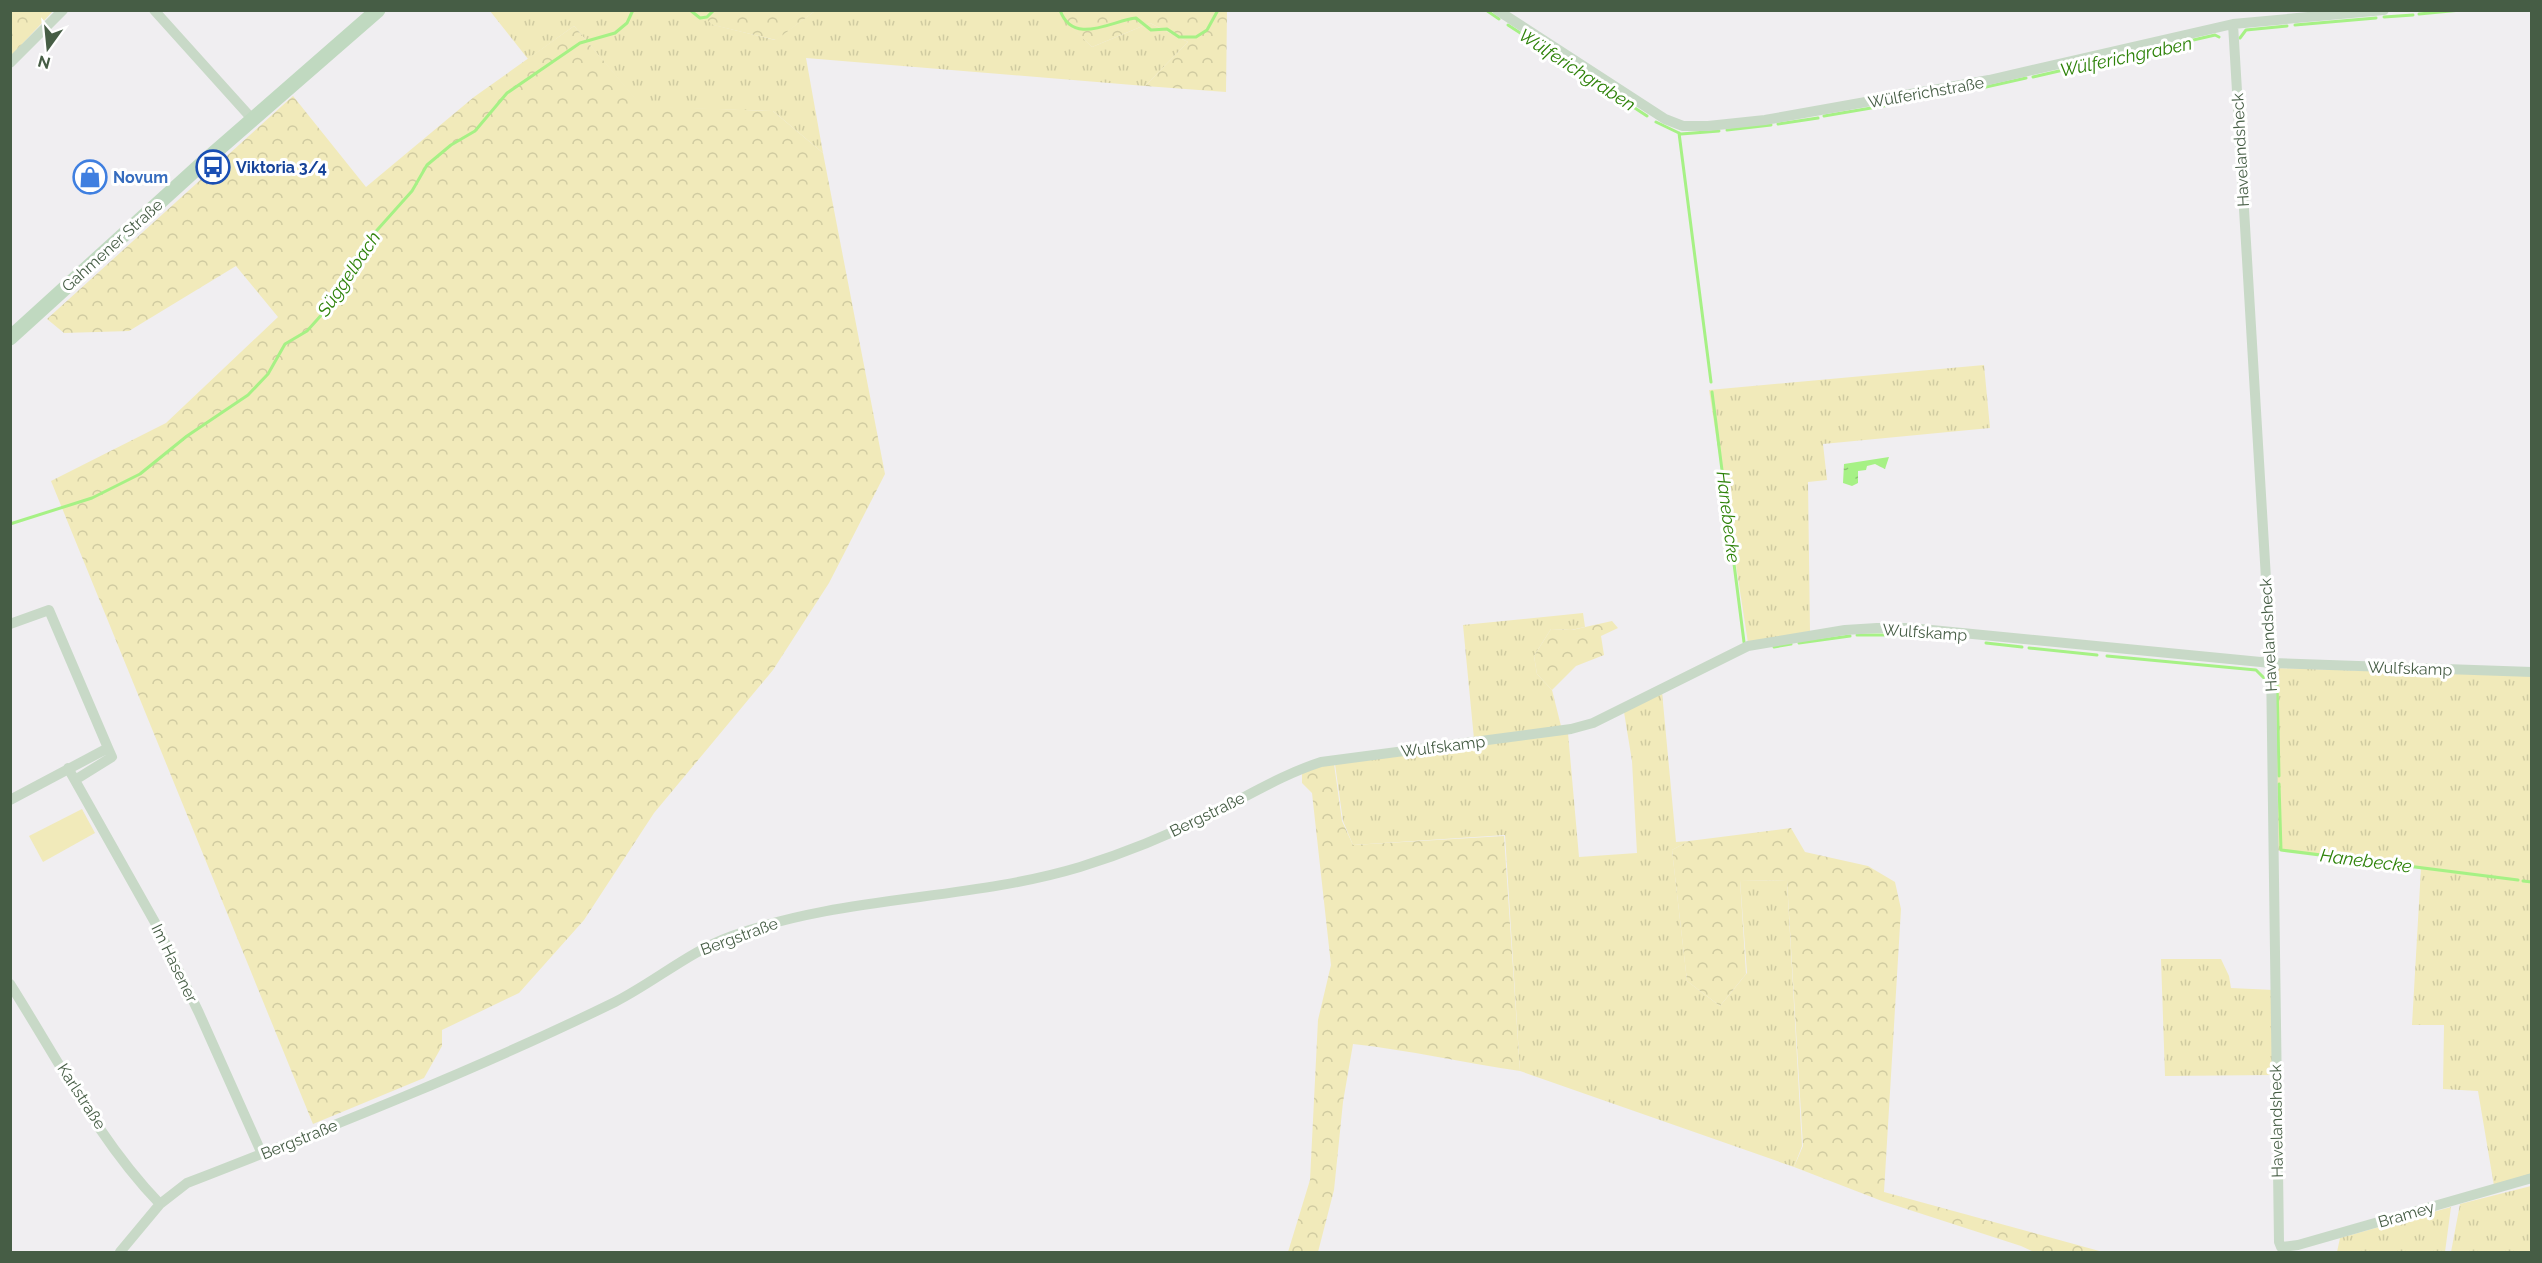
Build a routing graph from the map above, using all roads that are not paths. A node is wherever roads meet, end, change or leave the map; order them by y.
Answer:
1 (63, 10) edge
2 (153, 10) edge
3 (378, 10) edge
4 (1497, 10) edge
5 (2384, 10) edge
6 (2233, 24) junction
7 (10, 63) edge
8 (253, 120) junction
9 (10, 338) edge
10 (10, 624) edge
11 (2271, 663) junction
12 (2532, 672) edge
13 (108, 748) junction
14 (1340, 759) joint
15 (68, 768) junction
16 (75, 780) junction
17 (10, 800) edge
18 (10, 984) edge
19 (262, 1154) junction
20 (2532, 1178) edge
21 (160, 1204) junction
22 (2281, 1247) joint
23 (120, 1252) edge

1 - 7 street
2 - 8 street
3 - 8 main road, Gahmener Straße
4 - 6 street, Wülferichstraße
5 - 6 street, Wülferichstraße
6 - 11 street, Havelandsheck
8 - 9 main road, Gahmener Straße
10 - 13 street
11 - 12 street, Wulfskamp
11 - 14 street, Wulfskamp
11 - 22 street, Havelandsheck
13 - 15 street
13 - 16 street
14 - 19 street, Bergstraße
15 - 16 street, Im Hasener
15 - 17 street
16 - 19 street, Im Hasener
18 - 21 street, Karlstraße
19 - 21 street, Bergstraße
20 - 22 street, Bramey
21 - 23 street, Bergstraße

